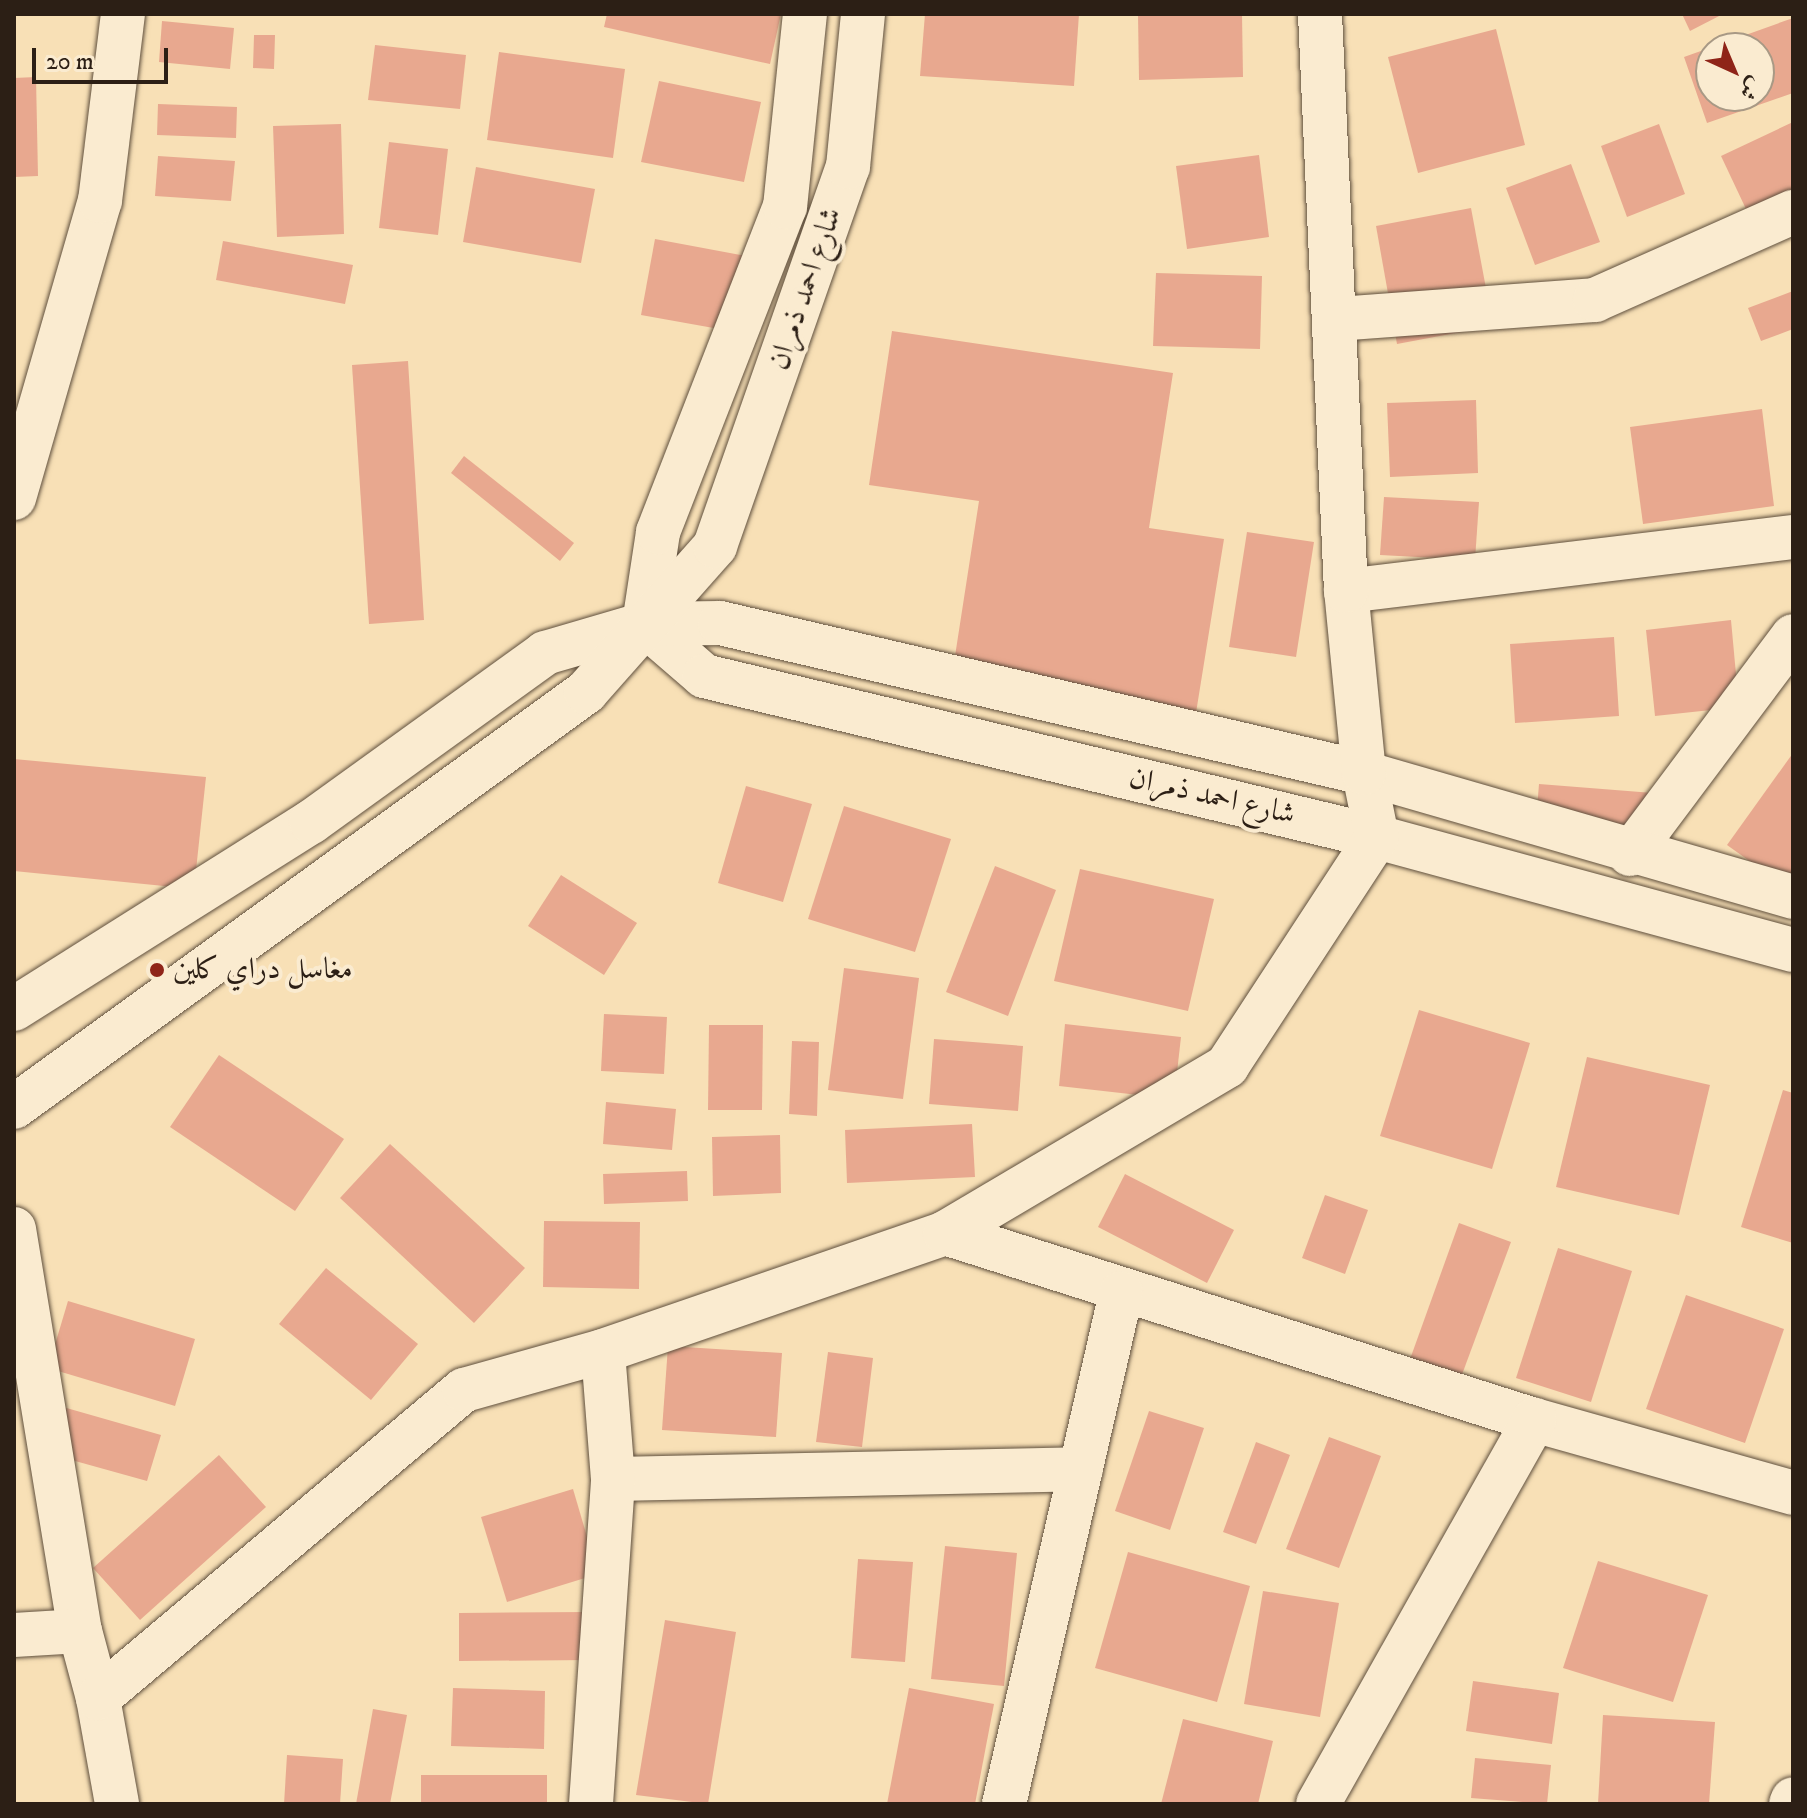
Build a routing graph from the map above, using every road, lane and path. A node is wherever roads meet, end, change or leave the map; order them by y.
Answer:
1 (123, 14) edge
2 (805, 14) edge
3 (863, 14) edge
4 (1320, 14) edge
5 (1793, 212) edge
6 (1337, 319) junction
7 (14, 498) edge
8 (1793, 537) edge
9 (1346, 591) junction
10 (644, 624) junction
11 (1793, 636) edge
12 (1364, 773) junction
13 (1377, 837) junction
14 (1630, 854) junction
15 (1793, 897) edge
16 (1793, 950) edge
17 (14, 1009) edge
18 (14, 1107) edge
19 (14, 1229) edge
20 (945, 1233) junction
21 (1121, 1293) junction
22 (603, 1351) junction
23 (1534, 1420) junction
24 (1081, 1469) junction
25 (613, 1479) junction
26 (1793, 1493) edge
27 (80, 1631) junction
28 (14, 1635) edge
29 (98, 1698) junction
30 (117, 1804) edge
31 (591, 1804) edge
32 (1004, 1804) edge
33 (1318, 1804) edge

1 - 7 street
2 - 10 street, شارع احمد ذمران
3 - 10 street, شارع احمد ذمران
4 - 6 street
5 - 6 street
6 - 9 street
8 - 9 street
9 - 12 street
10 - 12 street, شارع احمد ذمران
10 - 13 street, شارع احمد ذمران
10 - 17 street
10 - 18 street
11 - 14 street
12 - 13 street
12 - 14 street, شارع احمد ذمران
13 - 16 street, شارع احمد ذمران
13 - 20 street
14 - 15 street, شارع احمد ذمران
19 - 27 street
20 - 21 street
20 - 22 street
21 - 23 street
21 - 24 street
22 - 25 street
22 - 29 street
23 - 26 street
23 - 33 street
24 - 25 street
24 - 32 street
25 - 31 street
27 - 28 street
27 - 29 street
29 - 30 street

